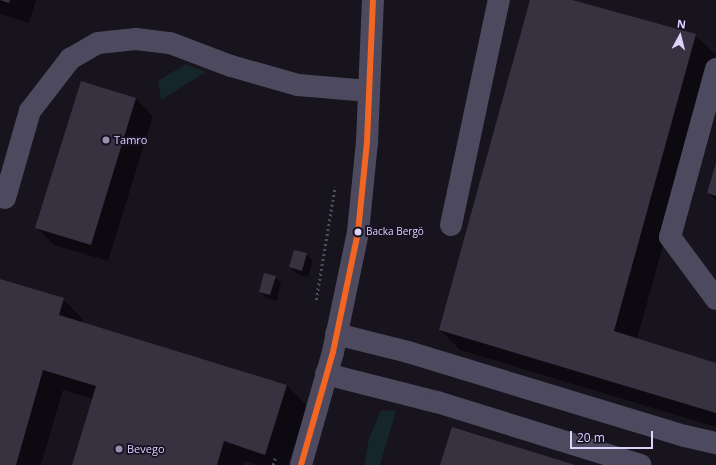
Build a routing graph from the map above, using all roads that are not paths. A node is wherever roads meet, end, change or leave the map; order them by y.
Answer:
1 (373, 0) edge
2 (499, 0) edge
3 (716, 69) edge
4 (370, 91) junction
5 (5, 198) dead end
6 (451, 225) dead end
7 (716, 299) edge
8 (336, 334) junction
9 (326, 374) junction
10 (716, 443) edge
11 (301, 465) edge
12 (640, 465) edge

1 - 4 street
2 - 6 street
3 - 7 street
4 - 5 street
4 - 8 street
8 - 9 street
8 - 10 street
9 - 11 street
9 - 12 street

